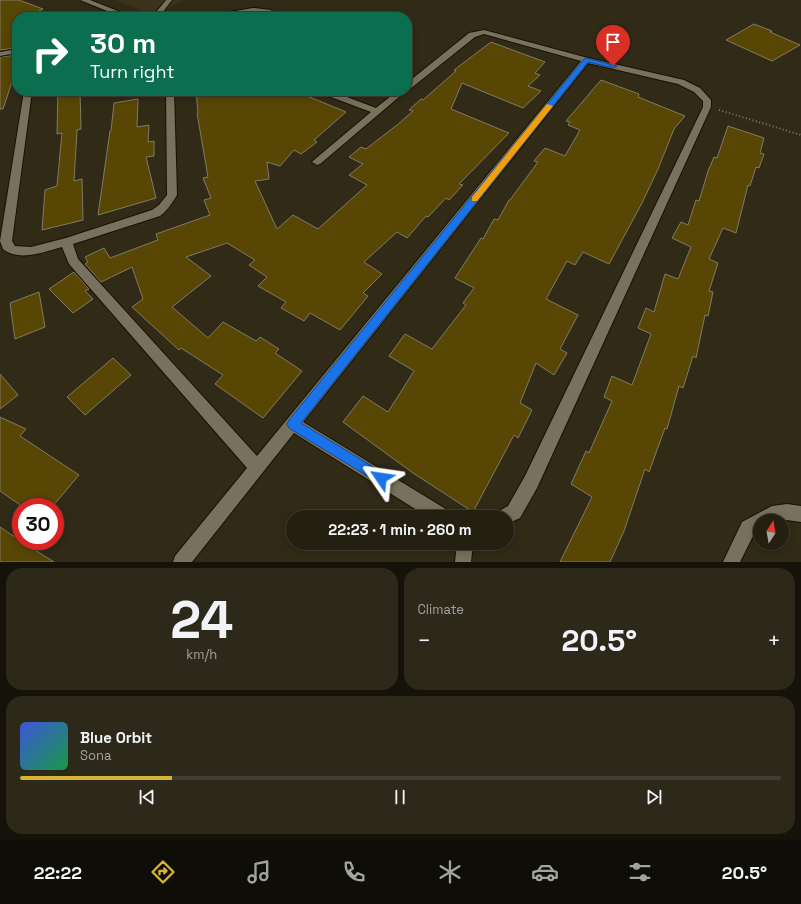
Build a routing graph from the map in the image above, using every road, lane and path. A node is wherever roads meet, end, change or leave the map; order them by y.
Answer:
1 (84, 0) edge
2 (169, 0) edge
3 (116, 12) edge
4 (159, 12) edge
5 (241, 12) edge
6 (268, 12) edge
7 (12, 53) edge
8 (0, 54) edge
9 (586, 60) junction
10 (412, 83) edge
11 (27, 96) edge
12 (170, 96) edge
13 (336, 96) edge
14 (396, 96) edge
15 (707, 107) junction
16 (376, 111) junction
17 (801, 135) edge
18 (317, 162) dead end
19 (66, 242) junction
20 (293, 424) junction
21 (257, 468) junction
22 (432, 510) edge
23 (514, 512) edge
24 (801, 514) edge
25 (464, 550) edge
26 (180, 562) edge
27 (463, 562) edge
28 (731, 562) edge

1 - 3 street
2 - 4 lane
5 - 6 street
7 - 8 street
9 - 10 street
9 - 15 street
9 - 20 street
11 - 19 street
12 - 19 street
13 - 16 street
14 - 16 street
15 - 17 path
15 - 23 street
16 - 18 street
19 - 21 street
20 - 21 street
20 - 22 street
21 - 26 street
24 - 28 street
25 - 27 street

